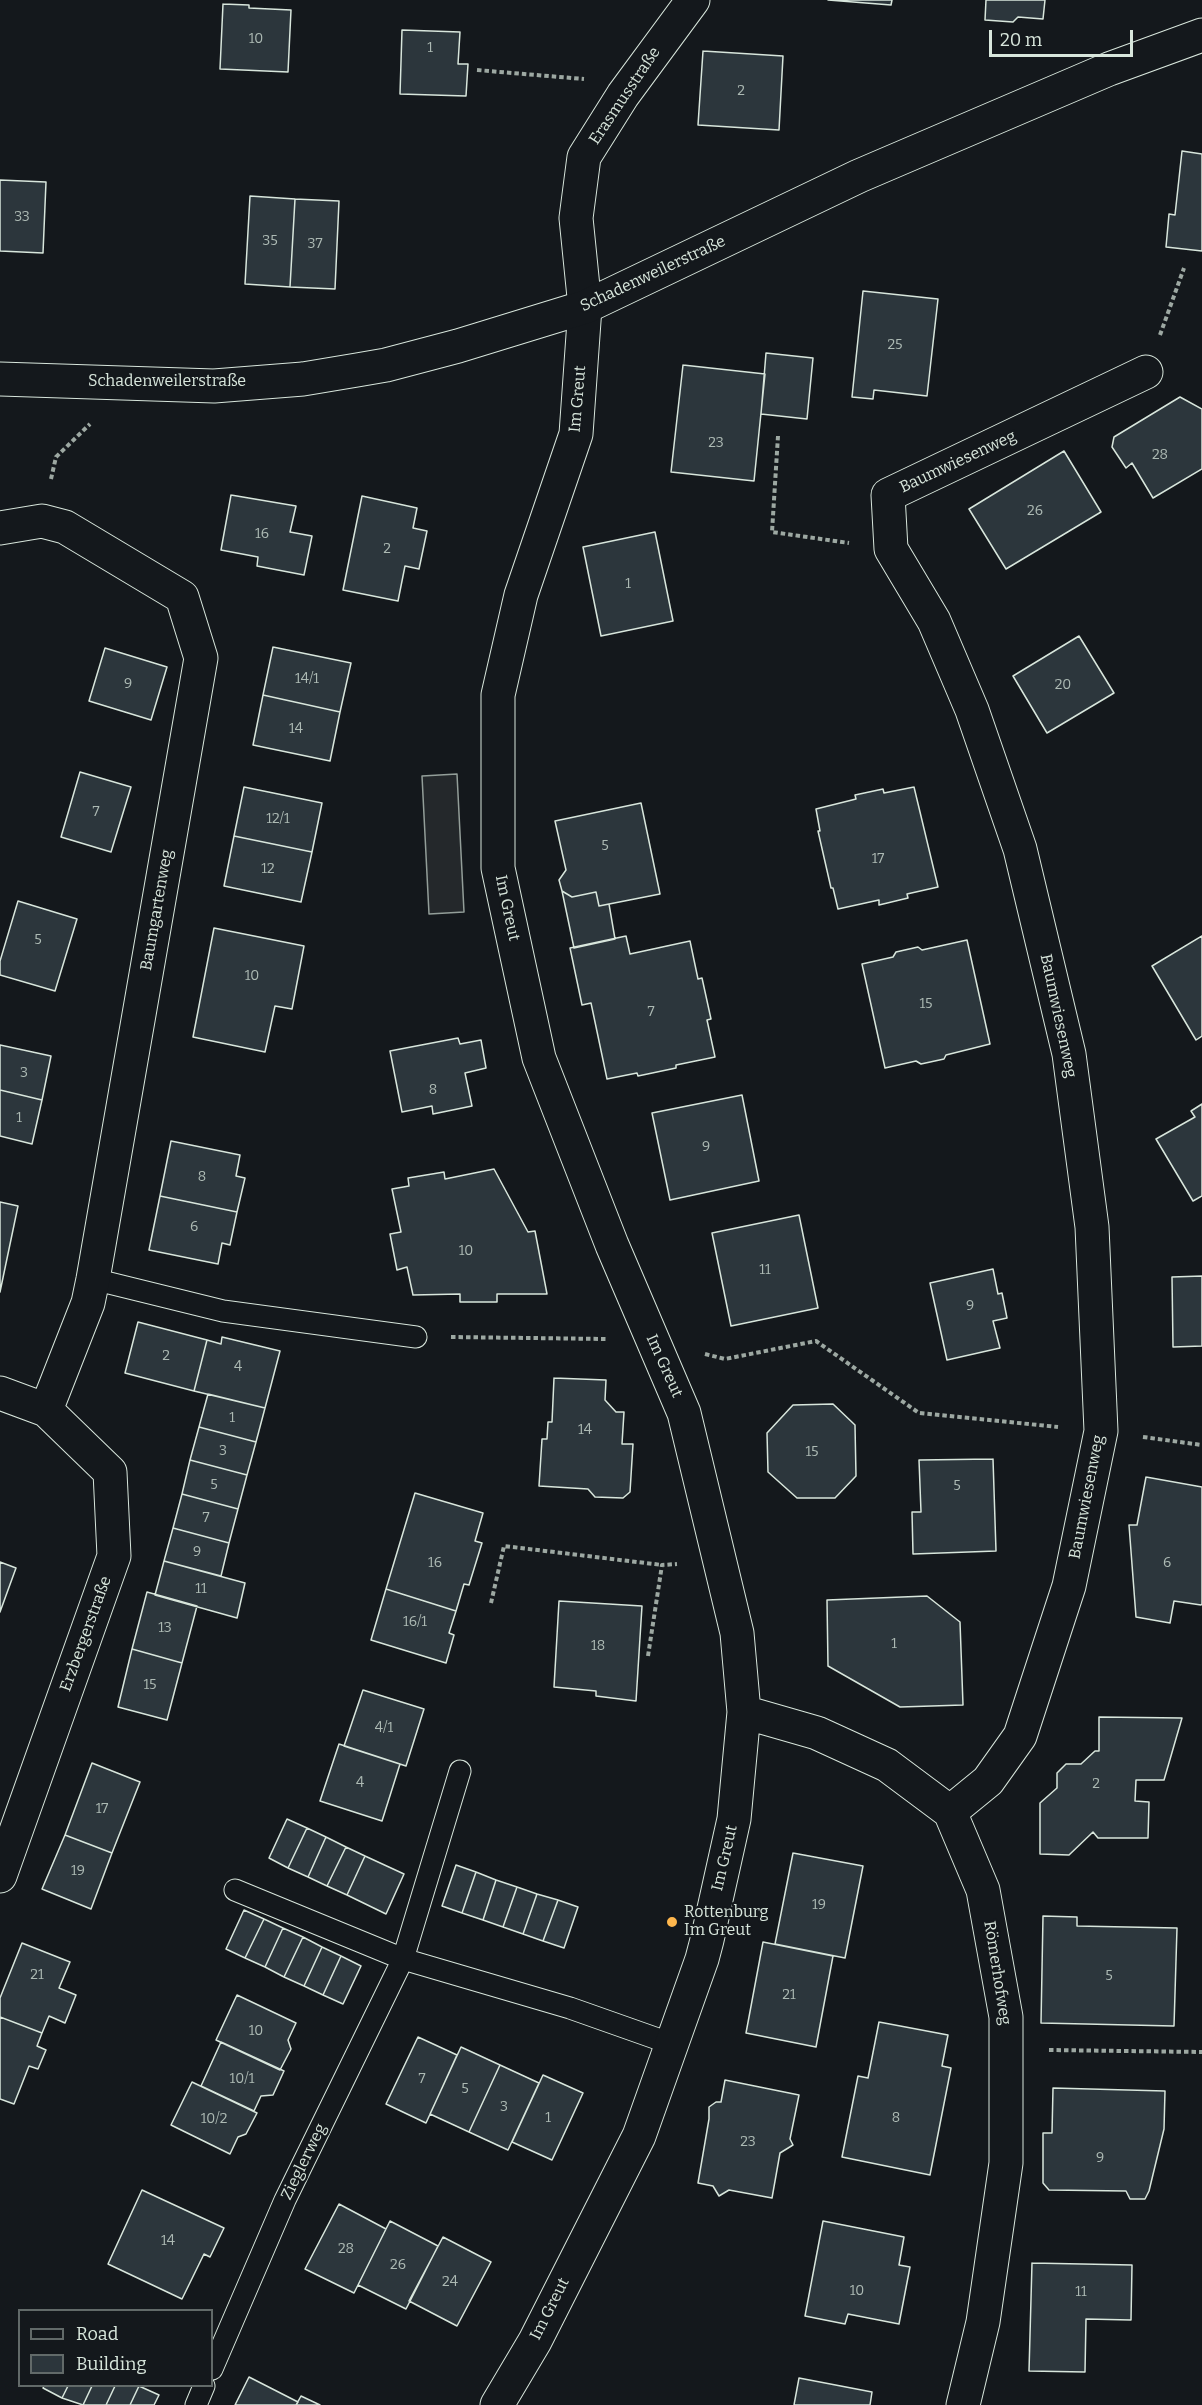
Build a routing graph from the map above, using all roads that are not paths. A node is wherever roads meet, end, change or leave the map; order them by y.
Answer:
1 (693, 0) edge
2 (1202, 35) edge
3 (585, 307) junction
4 (1146, 372) road end
5 (0, 379) edge
6 (4, 527) edge
7 (93, 1279) junction
8 (416, 1337) road end
9 (0, 1393) edge
10 (46, 1410) junction
11 (744, 1712) junction
12 (460, 1771) dead end
13 (950, 1812) junction
14 (0, 1876) edge
15 (235, 1890) dead end
16 (403, 1959) junction
17 (672, 2044) junction
18 (213, 2367) edge
19 (203, 2387) edge
20 (196, 2405) edge
21 (497, 2405) edge
22 (963, 2405) edge

1 - 3 street, Erasmusstraße
2 - 3 street, Schadenweilerstraße
3 - 5 street, Schadenweilerstraße
3 - 11 street, Im Greut
4 - 13 street, Baumwiesenweg
6 - 7 street, Baumgartenweg
7 - 8 lane
7 - 10 street, Baumgartenweg
9 - 10 street
10 - 14 street, Erzbergerstraße
11 - 13 street
11 - 17 street, Im Greut
12 - 16 lane, Zieglerweg
13 - 22 street, Römerhofweg
15 - 16 lane
16 - 17 lane
16 - 18 lane, Zieglerweg
17 - 21 street, Im Greut
19 - 20 lane

